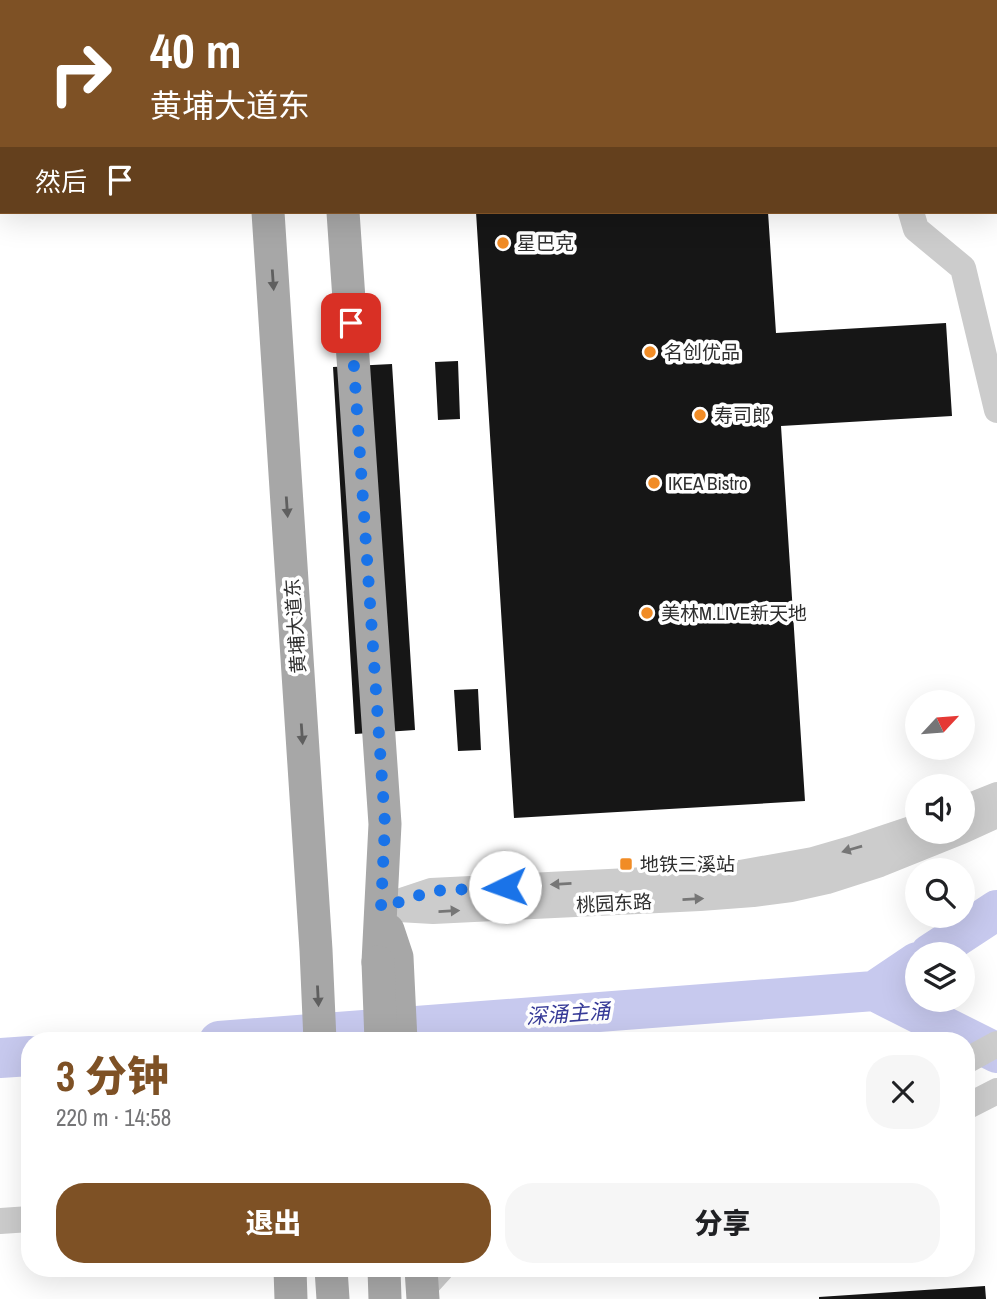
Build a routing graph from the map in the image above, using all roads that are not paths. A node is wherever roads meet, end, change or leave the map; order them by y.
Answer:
1 (268, 214) edge
2 (343, 214) edge
3 (912, 214) edge
4 (997, 410) edge
5 (997, 795) edge
6 (975, 804) edge
7 (997, 815) edge
8 (975, 825) edge
9 (905, 831) edge
10 (930, 844) edge
11 (381, 908) junction
12 (388, 960) junction
13 (320, 1032) edge
14 (382, 1032) edge
15 (400, 1032) edge
16 (997, 1044) edge
17 (975, 1056) edge
18 (997, 1091) edge
19 (975, 1103) edge
20 (21, 1220) edge
21 (0, 1221) edge
22 (290, 1277) edge
23 (331, 1277) edge
24 (384, 1277) edge
25 (291, 1299) edge
26 (332, 1299) edge
27 (385, 1299) edge

1 -> 13 main road, 黄埔大道东
2 - 11 main road
3 - 4 street
5 - 6 street
7 - 8 street, 桃园东路
9 -> 11 street, 桃园东路
11 -> 10 street, 桃园东路
11 - 12 main road
12 - 14 main road, bridge
12 - 15 main road
16 - 17 street
18 - 19 street
20 - 21 street
22 - 25 main road
23 - 26 main road
24 - 27 main road

